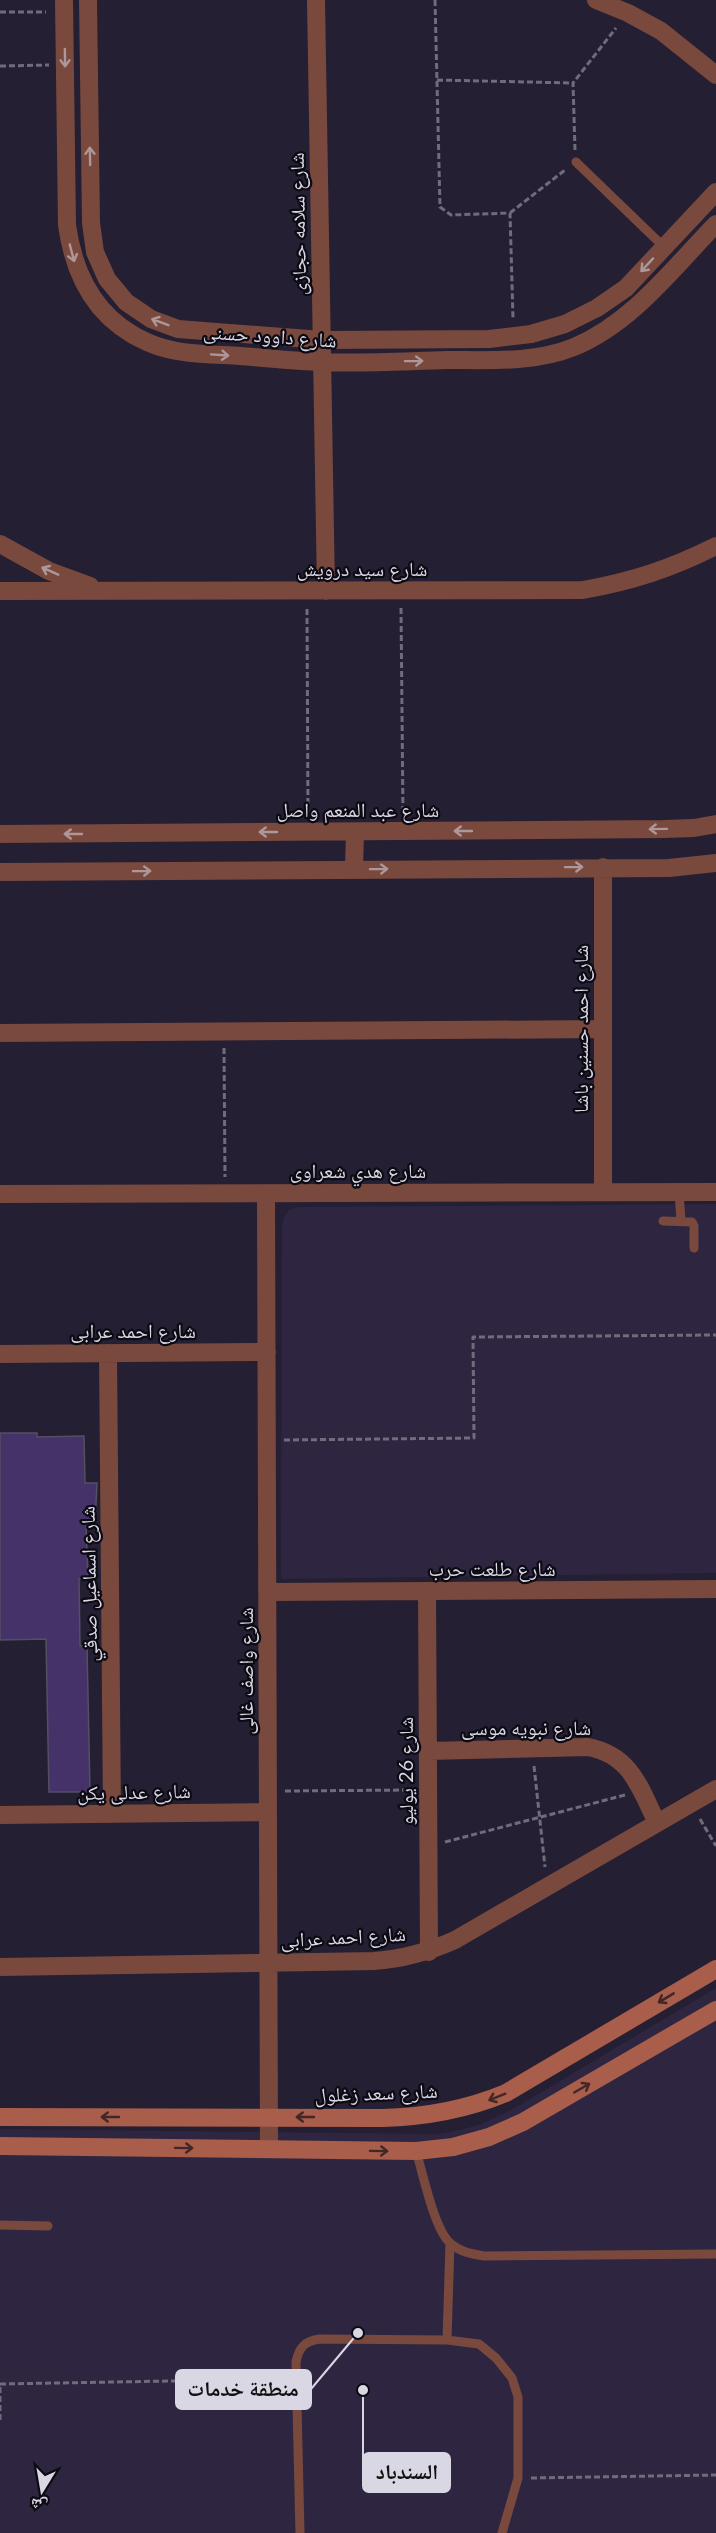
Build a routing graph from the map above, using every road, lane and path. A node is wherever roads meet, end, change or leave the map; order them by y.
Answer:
1 (88, 0) edge
2 (316, 0) edge
3 (435, 0) edge
4 (596, 0) edge
5 (64, 6) edge
6 (0, 12) edge
7 (628, 13) junction
8 (65, 65) junction
9 (0, 66) edge
10 (716, 75) edge
11 (437, 80) junction
12 (573, 83) junction
13 (576, 162) junction
14 (716, 192) edge
15 (510, 213) junction
16 (716, 224) edge
17 (664, 247) junction
18 (513, 336) junction
19 (322, 340) junction
20 (322, 362) junction
21 (0, 544) edge
22 (716, 546) edge
23 (0, 591) edge
24 (103, 591) junction
25 (307, 591) junction
26 (326, 591) junction
27 (401, 591) junction
28 (716, 824) edge
29 (403, 831) junction
30 (308, 832) junction
31 (355, 832) junction
32 (0, 834) edge
33 (716, 863) edge
34 (603, 867) junction
35 (354, 869) junction
36 (0, 872) edge
37 (603, 1029) junction
38 (224, 1032) junction
39 (0, 1033) edge
40 (603, 1192) junction
41 (679, 1192) junction
42 (716, 1192) edge
43 (225, 1193) junction
44 (266, 1193) junction
45 (0, 1194) edge
46 (663, 1221) dead end
47 (681, 1221) junction
48 (694, 1248) dead end
49 (716, 1335) edge
50 (267, 1352) junction
51 (108, 1353) junction
52 (0, 1354) edge
53 (267, 1440) junction
54 (716, 1589) edge
55 (427, 1591) junction
56 (268, 1592) junction
57 (532, 1749) junction
58 (428, 1751) junction
59 (716, 1789) edge
60 (428, 1790) junction
61 (641, 1790) junction
62 (268, 1791) junction
63 (691, 1803) junction
64 (268, 1812) junction
65 (112, 1814) junction
66 (0, 1815) edge
67 (540, 1817) junction
68 (657, 1823) junction
69 (428, 1846) junction
70 (716, 1846) edge
71 (548, 1886) junction
72 (429, 1952) junction
73 (269, 1962) junction
74 (0, 1967) edge
75 (716, 1969) edge
76 (716, 2010) edge
77 (0, 2117) edge
78 (269, 2117) junction
79 (0, 2146) edge
80 (269, 2149) junction
81 (416, 2151) junction
82 (0, 2225) edge
83 (48, 2226) dead end
84 (450, 2243) junction
85 (716, 2254) edge
86 (447, 2340) junction
87 (296, 2379) junction
88 (0, 2420) edge
89 (716, 2475) edge
90 (518, 2478) junction
91 (300, 2533) edge
92 (502, 2533) edge

19 -> 1 street, شارع داوود حسنى
2 - 19 street, شارع سلامه حجازى
3 - 11 path
4 - 7 street
5 - 6 path
5 -> 8 street, شارع داوود حسنى
7 - 10 street
7 - 12 path
8 - 9 path
8 -> 20 street, شارع داوود حسنى
11 - 12 path
11 - 15 path
12 - 13 path
13 - 15 path
13 - 17 lane
14 - 17 street, شارع داوود حسنى
15 - 18 path
20 -> 16 street, شارع داوود حسنى
17 -> 18 street, شارع داوود حسنى
18 - 19 street, شارع داوود حسنى
19 - 20 street, شارع سلامه حجازى
20 - 26 street, شارع سلامه حجازى
24 -> 21 street
22 - 27 street, شارع سيد درويش
23 - 24 street, شارع سيد درويش
24 - 25 street, شارع سيد درويش
25 - 26 street, شارع سيد درويش
25 - 30 path
26 - 27 street, شارع سيد درويش
27 - 29 path
28 -> 29 street, شارع عبد المنعم واصل
29 - 31 street, شارع عبد المنعم واصل
30 - 31 street, شارع عبد المنعم واصل
30 -> 32 street, شارع عبد المنعم واصل
31 - 35 street
33 - 34 street
35 -> 34 street
34 - 37 street, شارع احمد حسنين باشا
36 -> 35 street
37 - 38 street
37 - 40 street, شارع احمد حسنين باشا
38 - 39 street
38 - 43 path
40 - 41 street, شارع هدي شعراوى
40 - 44 street, شارع هدي شعراوى
41 - 42 street, شارع هدي شعراوى
41 - 47 lane
43 - 44 street, شارع هدي شعراوى
43 - 45 street, شارع هدي شعراوى
44 - 50 street, شارع واصف غالى
46 - 47 lane
47 - 48 lane
49 - 53 path
50 - 51 street, شارع احمد عرابى
50 - 53 street, شارع واصف غالى
51 - 52 street, شارع احمد عرابى
51 - 65 street, شارع اسماعيل صدقي
53 - 56 street, شارع واصف غالى
54 - 55 street, شارع طلعت حرب
55 - 56 street, شارع طلعت حرب
55 - 58 street, شارع 26 يوليو
56 - 62 street, شارع واصف غالى
57 - 58 street, شارع نبويه موسى
57 - 61 street, شارع نبويه موسى
57 - 67 path
58 - 60 street, شارع 26 يوليو
59 - 63 street, شارع احمد عرابى
60 - 62 path
60 - 69 street, شارع 26 يوليو
61 - 67 path
61 - 68 street, شارع نبويه موسى
62 - 64 street, شارع واصف غالى
63 - 68 street, شارع احمد عرابى
63 - 70 path
64 - 65 street, شارع عدلى يكن
64 - 73 street, شارع واصف غالى
65 - 66 street, شارع عدلى يكن
67 - 69 path
67 - 71 path
68 - 71 street, شارع احمد عرابى
69 - 72 street, شارع 26 يوليو
71 - 72 street, شارع احمد عرابى
72 - 73 street, شارع احمد عرابى
73 - 74 street, شارع احمد عرابى
73 - 78 street, شارع واصف غالى
75 -> 78 street, شارع سعد زغلول
81 -> 76 street
78 -> 77 street, شارع سعد زغلول
78 - 80 street, شارع واصف غالى
79 -> 80 street
80 -> 81 street
81 - 84 lane
82 - 83 lane
84 - 85 lane
84 - 86 lane
86 - 87 lane
86 - 90 lane
87 - 88 path
87 - 91 lane
89 - 90 path
90 - 92 lane

